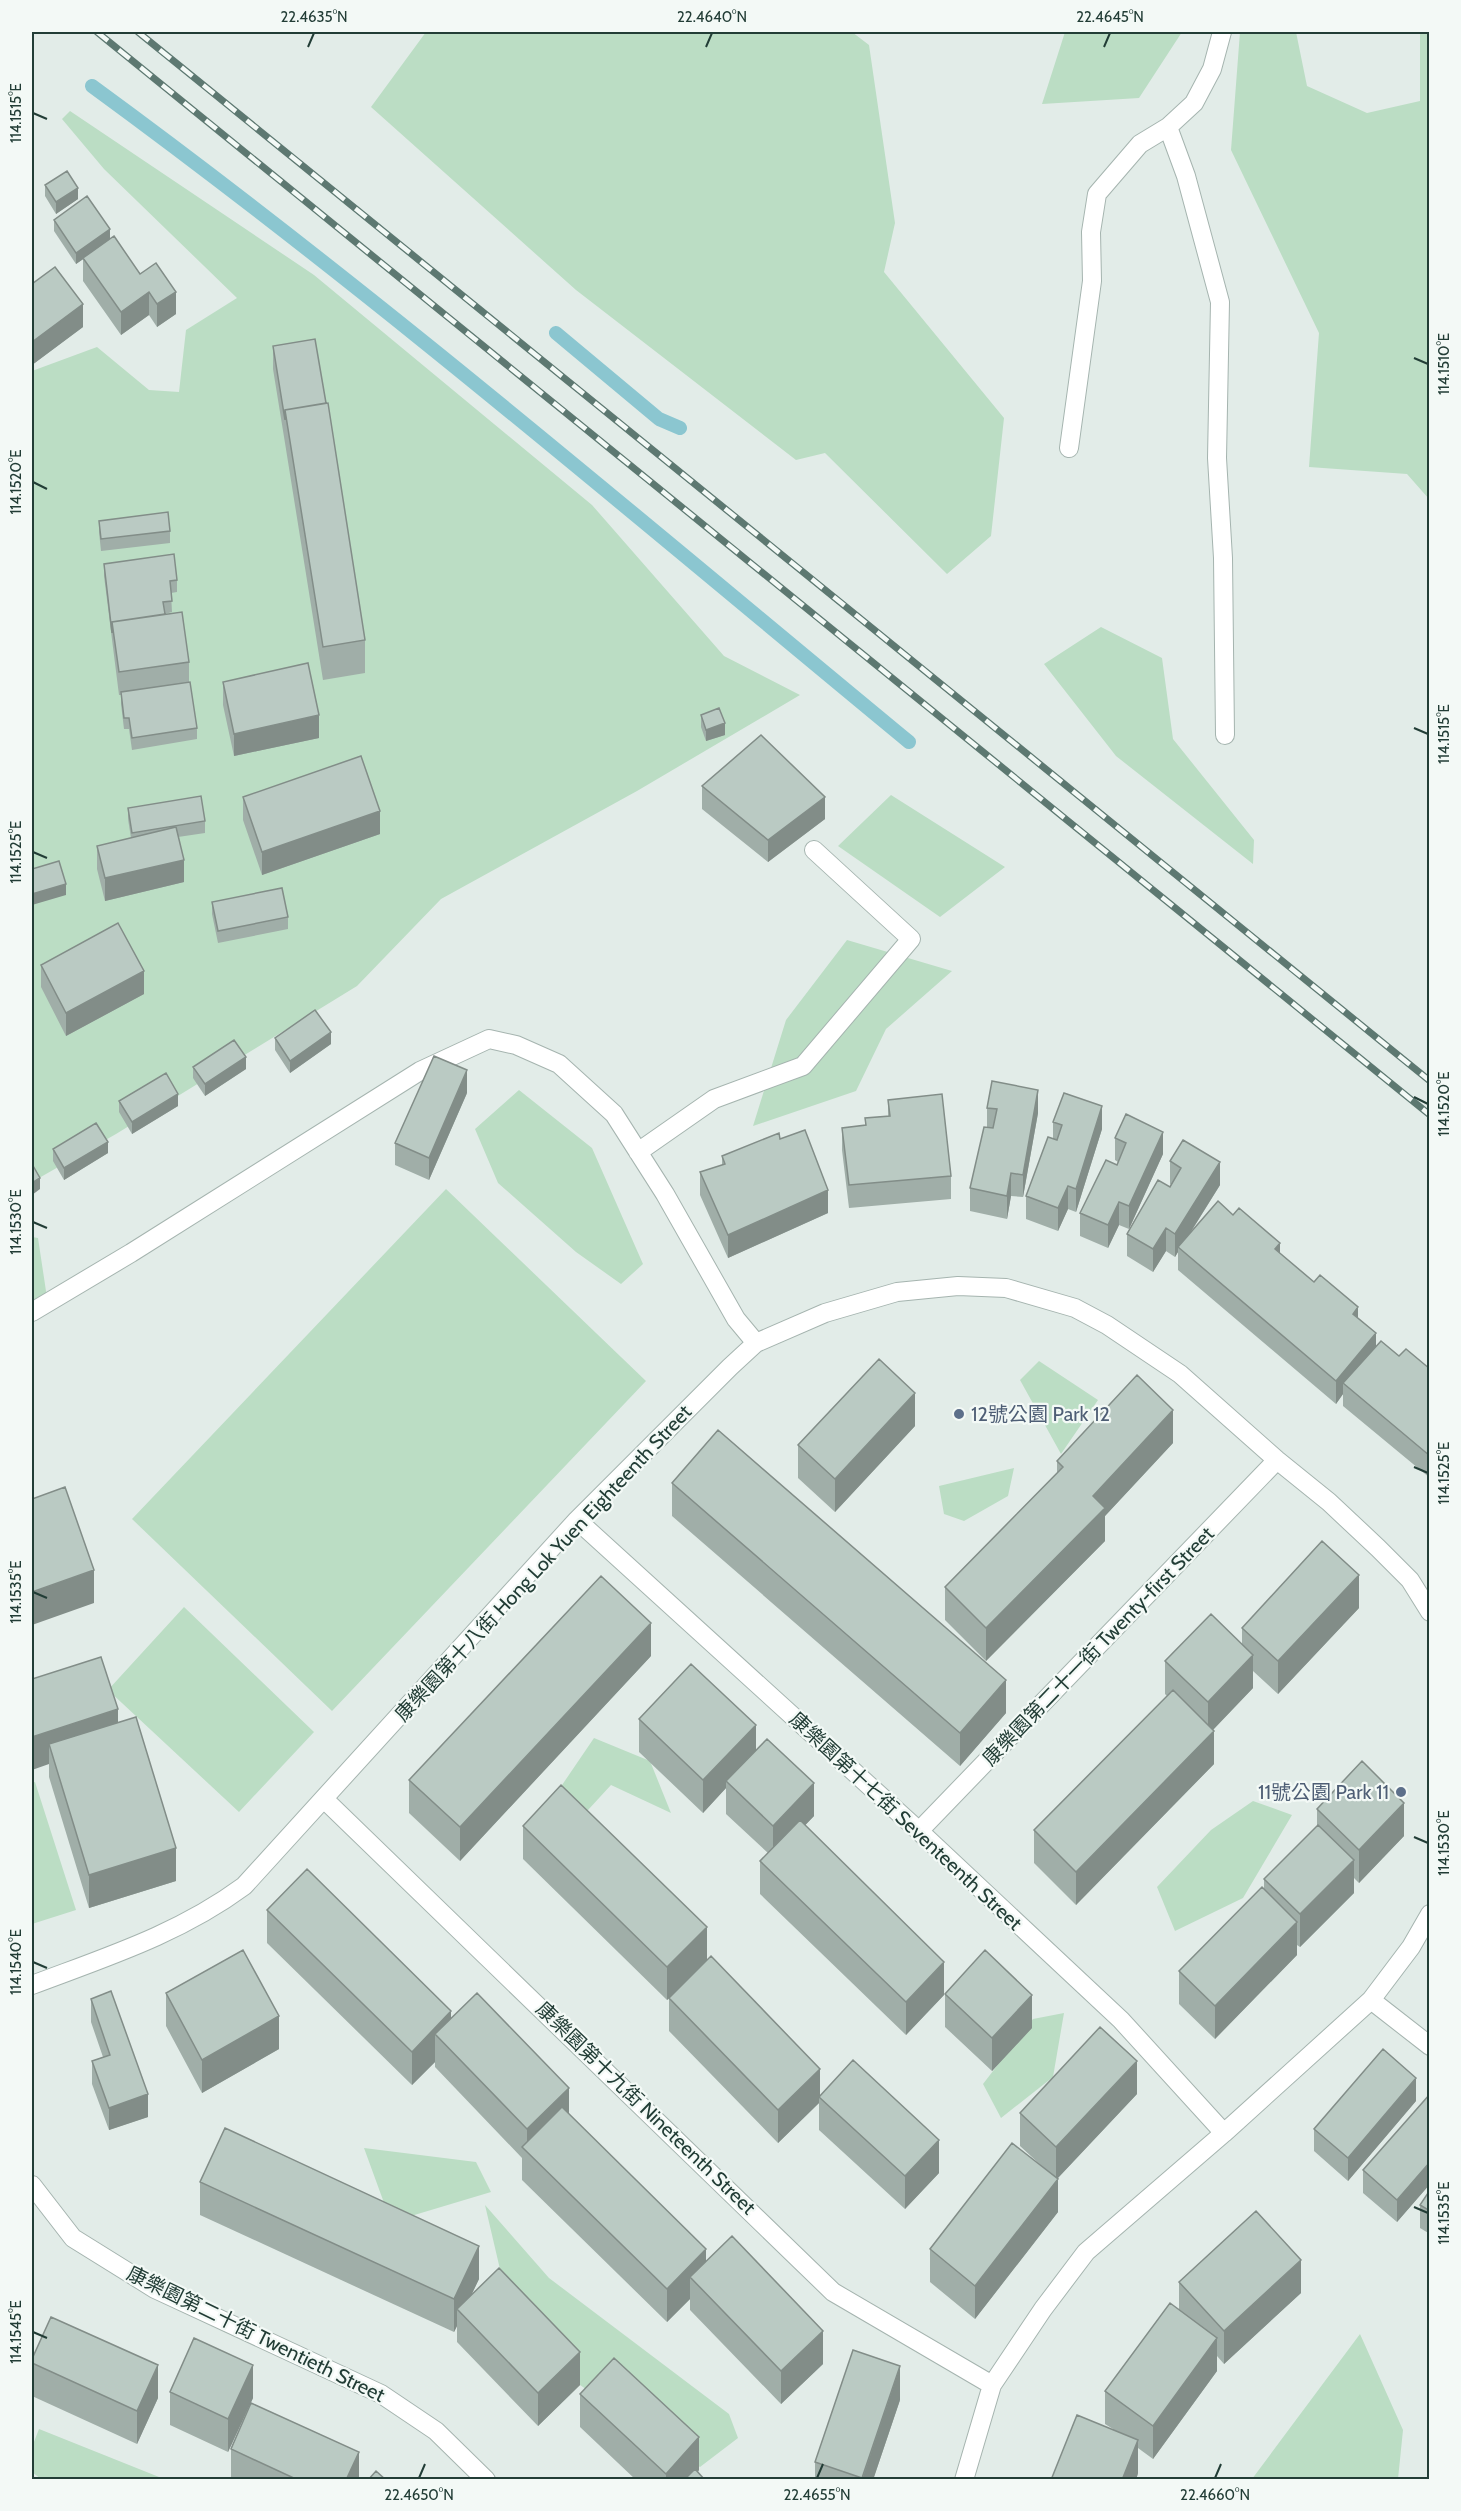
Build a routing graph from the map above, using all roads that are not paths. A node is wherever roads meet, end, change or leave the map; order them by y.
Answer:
1 (1222, 32) edge
2 (1168, 128) junction
3 (1069, 448) dead end
4 (1224, 735) dead end
5 (814, 850) dead end
6 (638, 1152) junction
7 (32, 1312) edge
8 (756, 1343) junction
9 (1277, 1460) junction
10 (577, 1520) junction
11 (1430, 1612) edge
12 (324, 1799) junction
13 (919, 1831) junction
14 (1430, 1914) edge
15 (32, 1985) edge
16 (1371, 2000) junction
17 (1430, 2046) edge
18 (1224, 2133) junction
19 (32, 2185) edge
20 (992, 2385) junction
21 (486, 2480) edge
22 (964, 2480) edge

1 - 2 street
2 - 3 street
2 - 4 street
5 - 6 street
6 - 7 street
6 - 8 street
8 - 9 street, 康樂園第十八街 Hong Lok Yuen Eighteenth Street
8 - 10 street, 康樂園第十八街 Hong Lok Yuen Eighteenth Street
9 - 11 street, 康樂園第十八街 Hong Lok Yuen Eighteenth Street
9 - 13 street, 康樂園第二十一街 Twenty-first Street
10 - 12 street, 康樂園第十八街 Hong Lok Yuen Eighteenth Street
10 - 13 street, 康樂園第十七街 Seventeenth Street
12 - 15 street, 康樂園第十八街 Hong Lok Yuen Eighteenth Street
12 - 20 street, 康樂園第十九街 Nineteenth Street
13 - 18 street, 康樂園第十七街 Seventeenth Street
14 - 16 street
16 - 17 street
16 - 18 street
18 - 20 street
19 - 21 street, 康樂園第二十街 Twentieth Street
20 - 22 street

